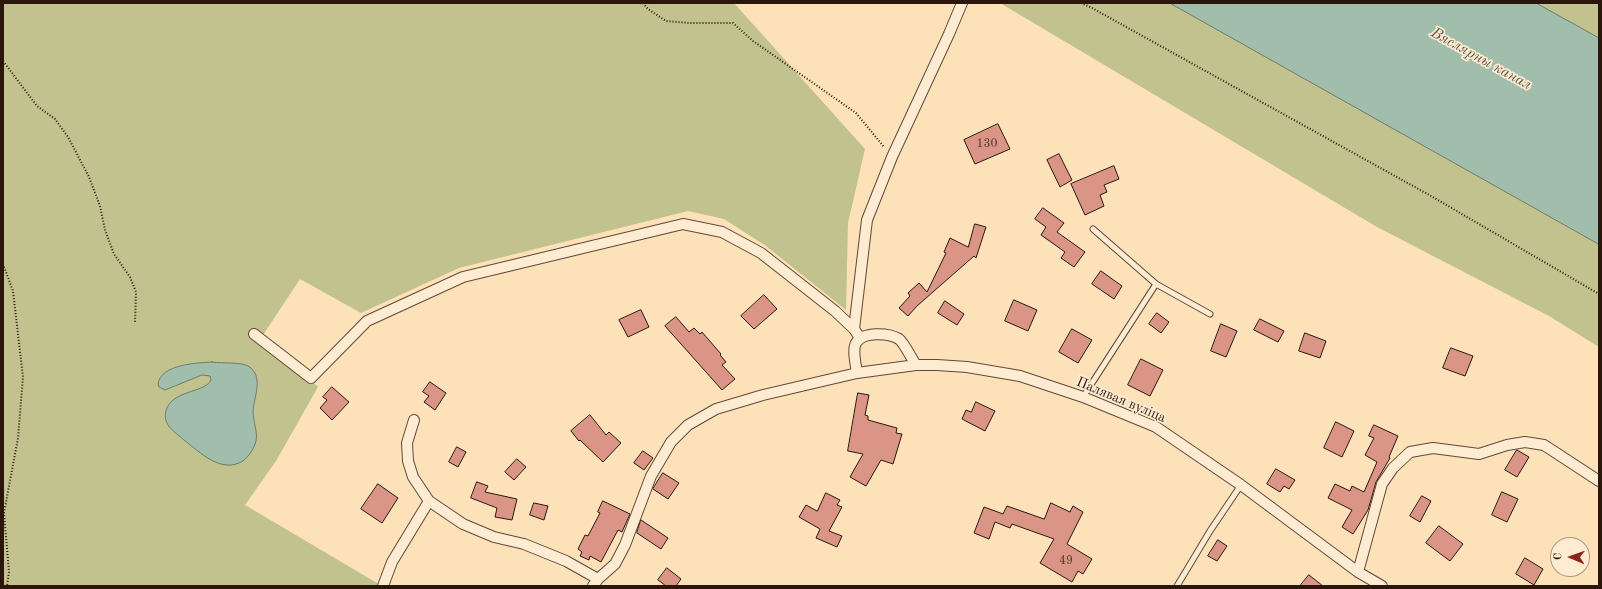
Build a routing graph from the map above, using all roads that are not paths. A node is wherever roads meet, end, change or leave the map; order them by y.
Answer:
1 (962, 3) edge
2 (1093, 229) dead end
3 (1156, 284) junction
4 (1210, 314) dead end
5 (854, 329) junction
6 (254, 334) dead end
7 (860, 338) junction
8 (916, 365) junction
9 (857, 373) junction
10 (1083, 397) junction
11 (414, 420) dead end
12 (1599, 480) edge
13 (1241, 485) junction
14 (430, 501) junction
15 (1358, 572) junction
16 (595, 582) edge
17 (384, 586) edge
18 (1177, 586) edge
19 (1382, 586) edge

1 - 5 street
2 - 3 lane
3 - 4 lane
3 - 10 lane
5 - 6 street
5 - 7 street
7 - 8 street
7 - 9 street
8 - 9 street, Палявая вуліца
8 - 10 street, Палявая вуліца
9 - 16 street, Палявая вуліца
10 - 13 street, Палявая вуліца
11 - 14 street
12 - 15 street
13 - 15 street, Палявая вуліца
13 - 18 lane
14 - 16 street
14 - 17 street
15 - 19 street, Палявая вуліца

